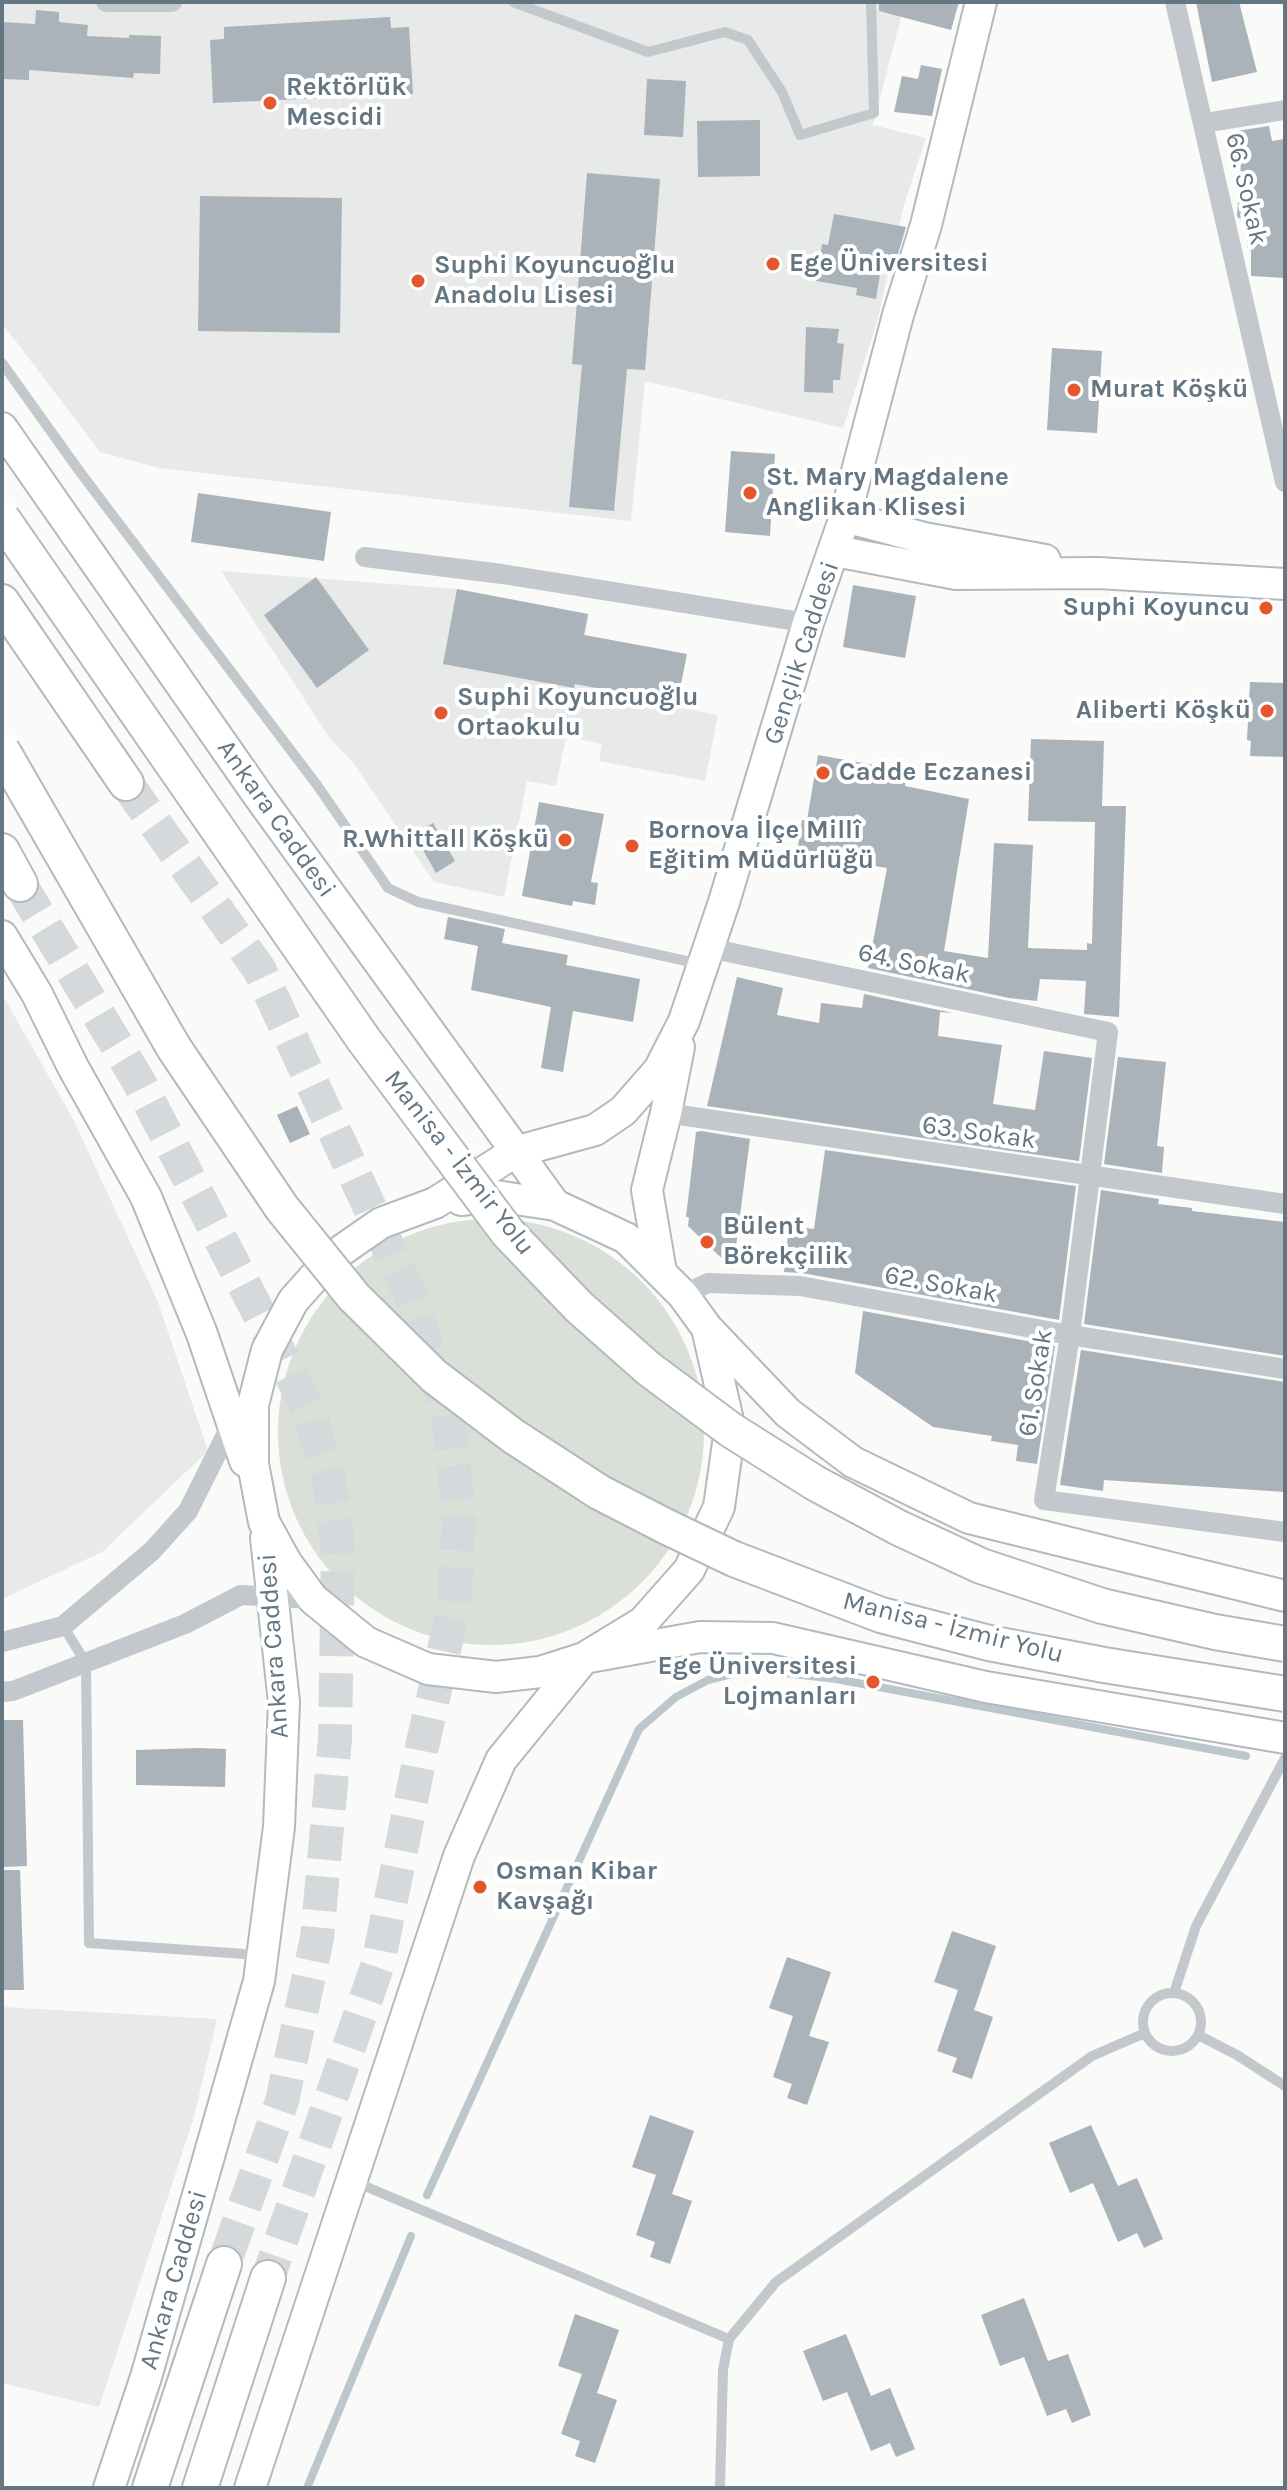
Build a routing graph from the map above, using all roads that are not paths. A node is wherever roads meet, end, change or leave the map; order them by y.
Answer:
1 (106, 2) edge
2 (172, 2) edge
3 (513, 2) edge
4 (871, 2) edge
5 (981, 2) edge
6 (1175, 2) edge
7 (1285, 110) edge
8 (1204, 123) junction
9 (2, 363) edge
10 (2, 428) edge
11 (1285, 482) edge
12 (845, 517) junction
13 (2, 518) edge
14 (835, 551) junction
15 (365, 557) dead end
16 (1098, 573) junction
17 (1285, 584) edge
18 (2, 602) edge
19 (808, 623) junction
20 (2, 750) edge
21 (126, 783) tunnel mouth
22 (2, 851) edge
23 (20, 884) tunnel mouth
24 (2, 936) edge
25 (706, 956) junction
26 (684, 1021) junction
27 (1108, 1032) joint
28 (666, 1113) junction
29 (515, 1152) junction
30 (1090, 1176) junction
31 (435, 1203) junction
32 (1285, 1204) edge
33 (555, 1205) junction
34 (661, 1272) junction
35 (683, 1295) junction
36 (707, 1328) junction
37 (1070, 1335) junction
38 (267, 1350) junction
39 (1285, 1369) edge
40 (233, 1423) junction
41 (264, 1522) junction
42 (1285, 1532) edge
43 (1285, 1596) edge
44 (273, 1597) junction
45 (313, 1599) junction
46 (63, 1626) junction
47 (2, 1642) edge
48 (1285, 1644) edge
49 (584, 1658) junction
50 (86, 1663) junction
51 (2, 1692) edge
52 (1285, 1694) edge
53 (1285, 1738) edge
54 (1285, 1758) edge
55 (263, 1955) junction
56 (1174, 1993) junction
57 (1145, 2033) junction
58 (1198, 2035) junction
59 (1285, 2086) edge
60 (353, 2181) junction
61 (224, 2264) tunnel mouth
62 (268, 2278) tunnel mouth
63 (729, 2339) junction
64 (109, 2488) edge
65 (150, 2488) edge
66 (200, 2488) edge
67 (250, 2488) edge
68 (720, 2488) edge

1 - 2 street
3 - 4 lane
5 - 12 main road, Gençlik Caddesi
6 - 8 street, 66. Sokak
7 - 8 street
8 - 11 street, 66. Sokak
9 - 25 lane
10 - 29 main road, Ankara Caddesi
12 - 14 main road, Gençlik Caddesi
12 - 16 main road
13 - 48 highway, Manisa - İzmir Yolu, bridge
14 - 16 main road
14 - 19 main road, Gençlik Caddesi
15 - 19 street
16 - 17 main road
18 - 21 highway
19 - 25 main road, Gençlik Caddesi
20 - 52 highway, Manisa - İzmir Yolu, bridge
22 - 23 highway
24 - 40 main road, Ankara Caddesi
25 - 26 main road, Gençlik Caddesi
25 - 27 street, 64. Sokak
26 - 28 main road, Gençlik Caddesi
26 - 29 main road, Gençlik Caddesi
27 - 30 street, 61. Sokak
28 - 30 street, 63. Sokak
28 - 34 main road, Gençlik Caddesi
29 - 31 main road, Gençlik Caddesi
29 - 33 main road, Ankara Caddesi
30 - 32 street, 63. Sokak
30 - 37 street, 61. Sokak
31 - 33 main road
31 - 38 main road
33 - 34 main road
34 - 35 main road
35 - 36 main road
35 - 37 street, 62. Sokak
36 - 43 main road
36 - 49 main road
37 - 39 street, 62. Sokak
37 - 42 street, 61. Sokak
38 - 40 street
38 - 41 main road
40 - 41 main road, Ankara Caddesi
40 - 46 street
41 - 44 main road, Ankara Caddesi
41 - 45 main road
44 - 45 street
44 - 50 street
44 - 55 main road, Ankara Caddesi
45 - 49 main road
46 - 47 street
46 - 50 lane
49 - 53 main road
49 - 60 main road
50 - 51 street
50 - 55 lane
54 - 56 lane
55 - 64 main road, Ankara Caddesi
56 - 57 lane
56 - 58 lane
57 - 58 lane
57 - 63 lane
58 - 59 lane
60 - 63 lane
60 - 67 main road
61 - 65 highway, Ankara Caddesi
62 - 66 highway
63 - 68 lane

